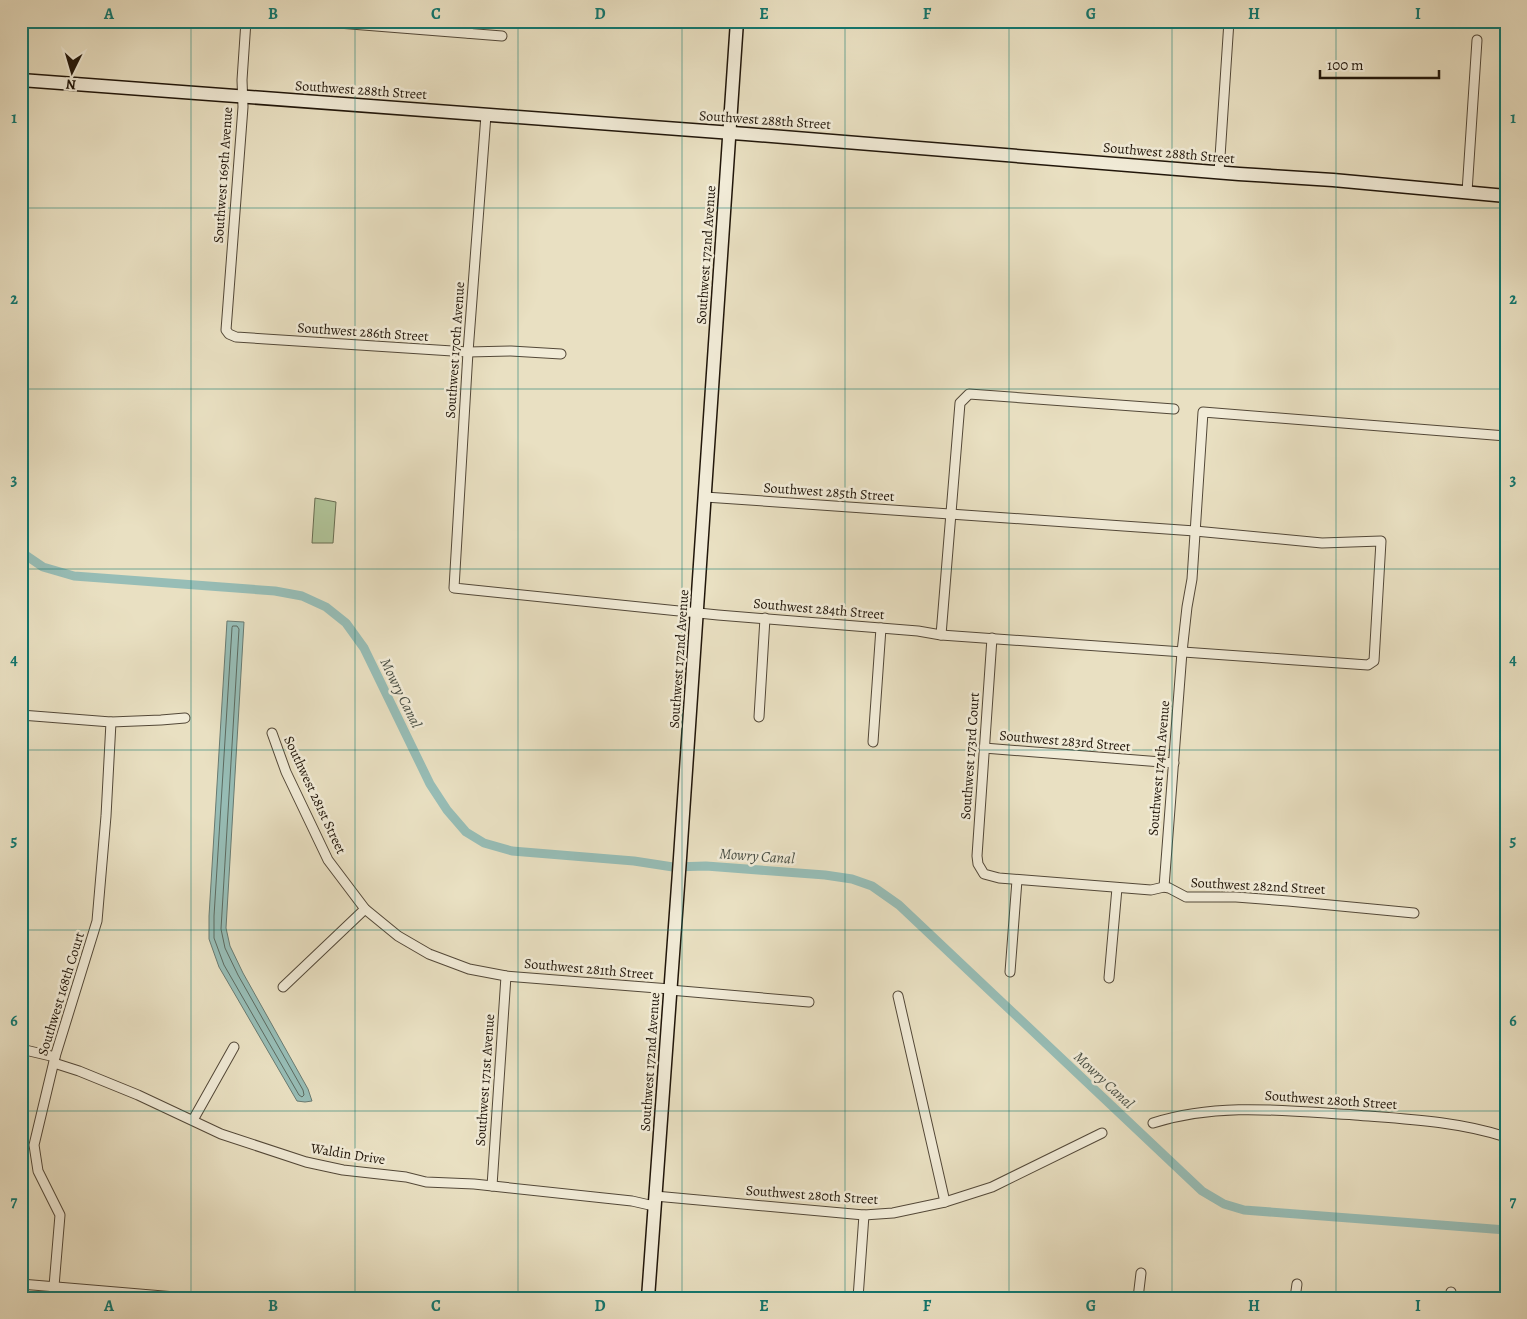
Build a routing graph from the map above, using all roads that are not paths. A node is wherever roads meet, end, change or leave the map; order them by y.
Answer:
1 (246, 21) edge
2 (313, 21) edge
3 (469, 21) edge
4 (737, 21) edge
5 (1229, 21) edge
6 (355, 23) edge
7 (468, 33) junction
8 (502, 36) dead end
9 (1477, 40) dead end
10 (21, 80) edge
11 (243, 96) junction
12 (486, 114) junction
13 (730, 132) junction
14 (1219, 172) junction
15 (1467, 192) junction
16 (1506, 196) edge
17 (226, 330) joint
18 (468, 352) junction
19 (561, 354) dead end
20 (1174, 409) dead end
21 (1506, 436) edge
22 (705, 497) junction
23 (952, 515) junction
24 (1195, 531) junction
25 (454, 588) joint
26 (697, 612) junction
27 (765, 618) junction
28 (881, 628) junction
29 (941, 634) junction
30 (992, 638) junction
31 (1182, 652) junction
32 (21, 715) edge
33 (759, 717) dead end
34 (185, 718) dead end
35 (111, 722) junction
36 (272, 732) dead end
37 (873, 742) dead end
38 (984, 748) junction
39 (1174, 763) junction
40 (984, 874) joint
41 (1017, 880) junction
42 (1164, 887) junction
43 (1117, 888) junction
44 (365, 910) junction
45 (1414, 913) dead end
46 (1010, 972) dead end
47 (506, 976) junction
48 (1109, 978) dead end
49 (283, 987) dead end
50 (670, 990) junction
51 (898, 996) dead end
52 (809, 1002) dead end
53 (234, 1047) dead end
54 (21, 1049) edge
55 (55, 1060) junction
56 (193, 1120) junction
57 (1153, 1122) dead end
58 (1102, 1133) dead end
59 (1506, 1137) edge
60 (492, 1186) junction
61 (655, 1201) junction
62 (945, 1202) junction
63 (864, 1215) junction
64 (1141, 1273) dead end
65 (21, 1284) edge
66 (1297, 1284) dead end
67 (54, 1286) junction
68 (53, 1298) edge
69 (187, 1298) edge
70 (648, 1298) edge
71 (858, 1298) edge
72 (1138, 1298) edge
73 (1296, 1298) edge

1 - 11 street, Southwest 169th Avenue
2 - 6 street
3 - 7 street
4 - 13 street, Southwest 172nd Avenue
5 - 14 street
6 - 7 street
7 - 8 street
9 - 15 street
10 - 11 street, Southwest 288th Street
11 - 12 street, Southwest 288th Street
11 - 17 street, Southwest 169th Avenue
12 - 13 street, Southwest 288th Street
12 - 18 street, Southwest 170th Avenue
13 - 14 street, Southwest 288th Street
13 - 22 street, Southwest 172nd Avenue
14 - 15 street, Southwest 288th Street
15 - 16 street, Southwest 288th Street
17 - 18 street, Southwest 286th Street
18 - 19 street, Southwest 286th Street
18 - 25 street, Southwest 170th Avenue
20 - 23 street
21 - 24 street, Southwest 174th Avenue
22 - 23 street, Southwest 285th Street
22 - 26 street, Southwest 172nd Avenue
23 - 24 street, Southwest 285th Street
23 - 29 street
24 - 31 street, Southwest 174th Avenue
24 - 31 street, Southwest 284th Street
25 - 26 street, Southwest 284th Street
26 - 27 street, Southwest 284th Street
26 - 50 street, Southwest 172nd Avenue
27 - 28 street, Southwest 284th Street
27 - 33 street
28 - 29 street, Southwest 284th Street
28 - 37 street
29 - 30 street, Southwest 284th Street
30 - 31 street, Southwest 284th Street
30 - 38 street, Southwest 173rd Court
31 - 39 street, Southwest 174th Avenue
32 - 35 street
34 - 35 street
35 - 55 street, Southwest 168th Court
36 - 44 street, Southwest 281st Street
38 - 39 street, Southwest 283rd Street
38 - 40 street, Southwest 173rd Court
39 - 42 street, Southwest 174th Avenue
40 - 41 street, Southwest 282nd Street
41 - 43 street, Southwest 282nd Street
41 - 46 street
42 - 43 street, Southwest 282nd Street
42 - 45 street, Southwest 282nd Street
43 - 48 street
44 - 47 street, Southwest 281st Street
44 - 49 street
47 - 50 street, Southwest 281th Street
47 - 60 street, Southwest 171st Avenue
50 - 52 street
50 - 61 street, Southwest 172nd Avenue
51 - 62 street
53 - 56 street
54 - 55 street
55 - 56 street, Waldin Drive
55 - 67 street, Southwest 168th Court
56 - 60 street, Waldin Drive
57 - 59 street, Southwest 280th Street
58 - 62 street, Southwest 280th Street
60 - 61 street, Waldin Drive
61 - 63 street, Southwest 280th Street
61 - 70 street, Southwest 172nd Avenue
62 - 63 street, Southwest 280th Street
63 - 71 street
64 - 72 street
65 - 67 street
66 - 73 street
67 - 68 street, Southwest 168th Court
67 - 69 street

